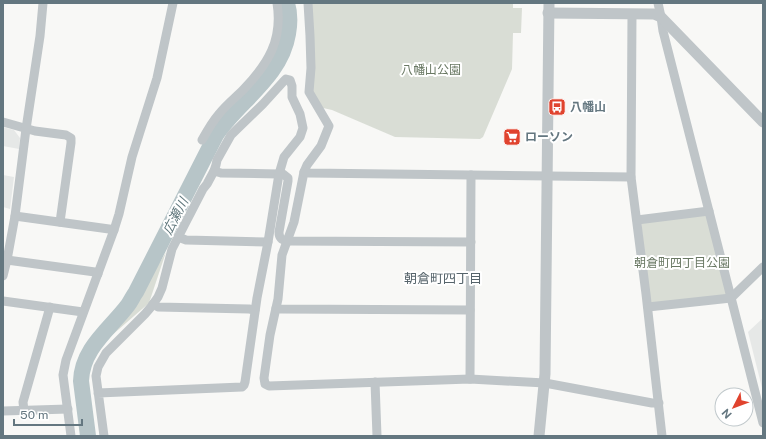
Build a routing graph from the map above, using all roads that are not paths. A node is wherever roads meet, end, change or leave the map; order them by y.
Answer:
1 (43, 3) edge
2 (173, 3) edge
3 (277, 3) edge
4 (308, 3) edge
5 (658, 3) edge
6 (549, 8) edge
7 (632, 14) junction
8 (661, 16) junction
9 (3, 122) edge
10 (763, 122) edge
11 (26, 129) junction
12 (202, 140) dead end
13 (214, 171) junction
14 (304, 172) junction
15 (279, 174) junction
16 (471, 175) junction
17 (548, 176) junction
18 (631, 177) junction
19 (709, 211) junction
20 (15, 216) junction
21 (637, 220) junction
22 (60, 222) junction
23 (114, 230) junction
24 (178, 237) junction
25 (287, 241) junction
26 (268, 242) junction
27 (471, 242) junction
28 (5, 260) edge
29 (763, 267) edge
30 (98, 274) junction
31 (3, 276) edge
32 (731, 298) junction
33 (3, 301) edge
34 (153, 304) junction
35 (648, 307) junction
36 (50, 308) junction
37 (276, 308) junction
38 (255, 310) junction
39 (470, 310) junction
40 (83, 312) junction
41 (470, 379) junction
42 (375, 382) junction
43 (545, 383) junction
44 (98, 393) junction
45 (658, 403) junction
46 (68, 409) junction
47 (24, 410) junction
48 (3, 411) edge
49 (763, 423) edge
50 (71, 436) edge
51 (104, 436) edge
52 (377, 436) edge
53 (539, 436) edge
54 (662, 436) edge

1 - 11 street
2 - 23 street
3 - 12 street
4 - 14 street
5 - 8 street
6 - 7 street
6 - 17 street
7 - 8 street
7 - 18 street
8 - 10 street
8 - 19 street
9 - 11 street
11 - 20 street
11 - 22 street
13 - 15 street
13 - 15 street
13 - 24 street
14 - 16 street
14 - 25 street
15 - 25 street
15 - 26 street
16 - 17 street
16 - 27 street
17 - 18 street
17 - 43 street
18 - 21 street
19 - 21 street
19 - 32 street
20 - 22 street
20 - 28 street
21 - 35 street
22 - 23 street
23 - 30 street
24 - 26 street
24 - 34 street
25 - 27 street
25 - 37 street
26 - 38 street
27 - 39 street
28 - 30 street
28 - 31 street
29 - 32 street
30 - 40 street
32 - 35 street
32 - 49 street
33 - 36 street
34 - 38 street
34 - 44 street
35 - 45 street
36 - 40 street
36 - 47 street
37 - 39 street
37 - 42 street
38 - 44 street
39 - 41 street
40 - 46 street
41 - 42 street
41 - 43 street
42 - 52 street
43 - 45 street
43 - 53 street
44 - 51 street
45 - 54 street
46 - 47 street
46 - 50 street
47 - 48 street

